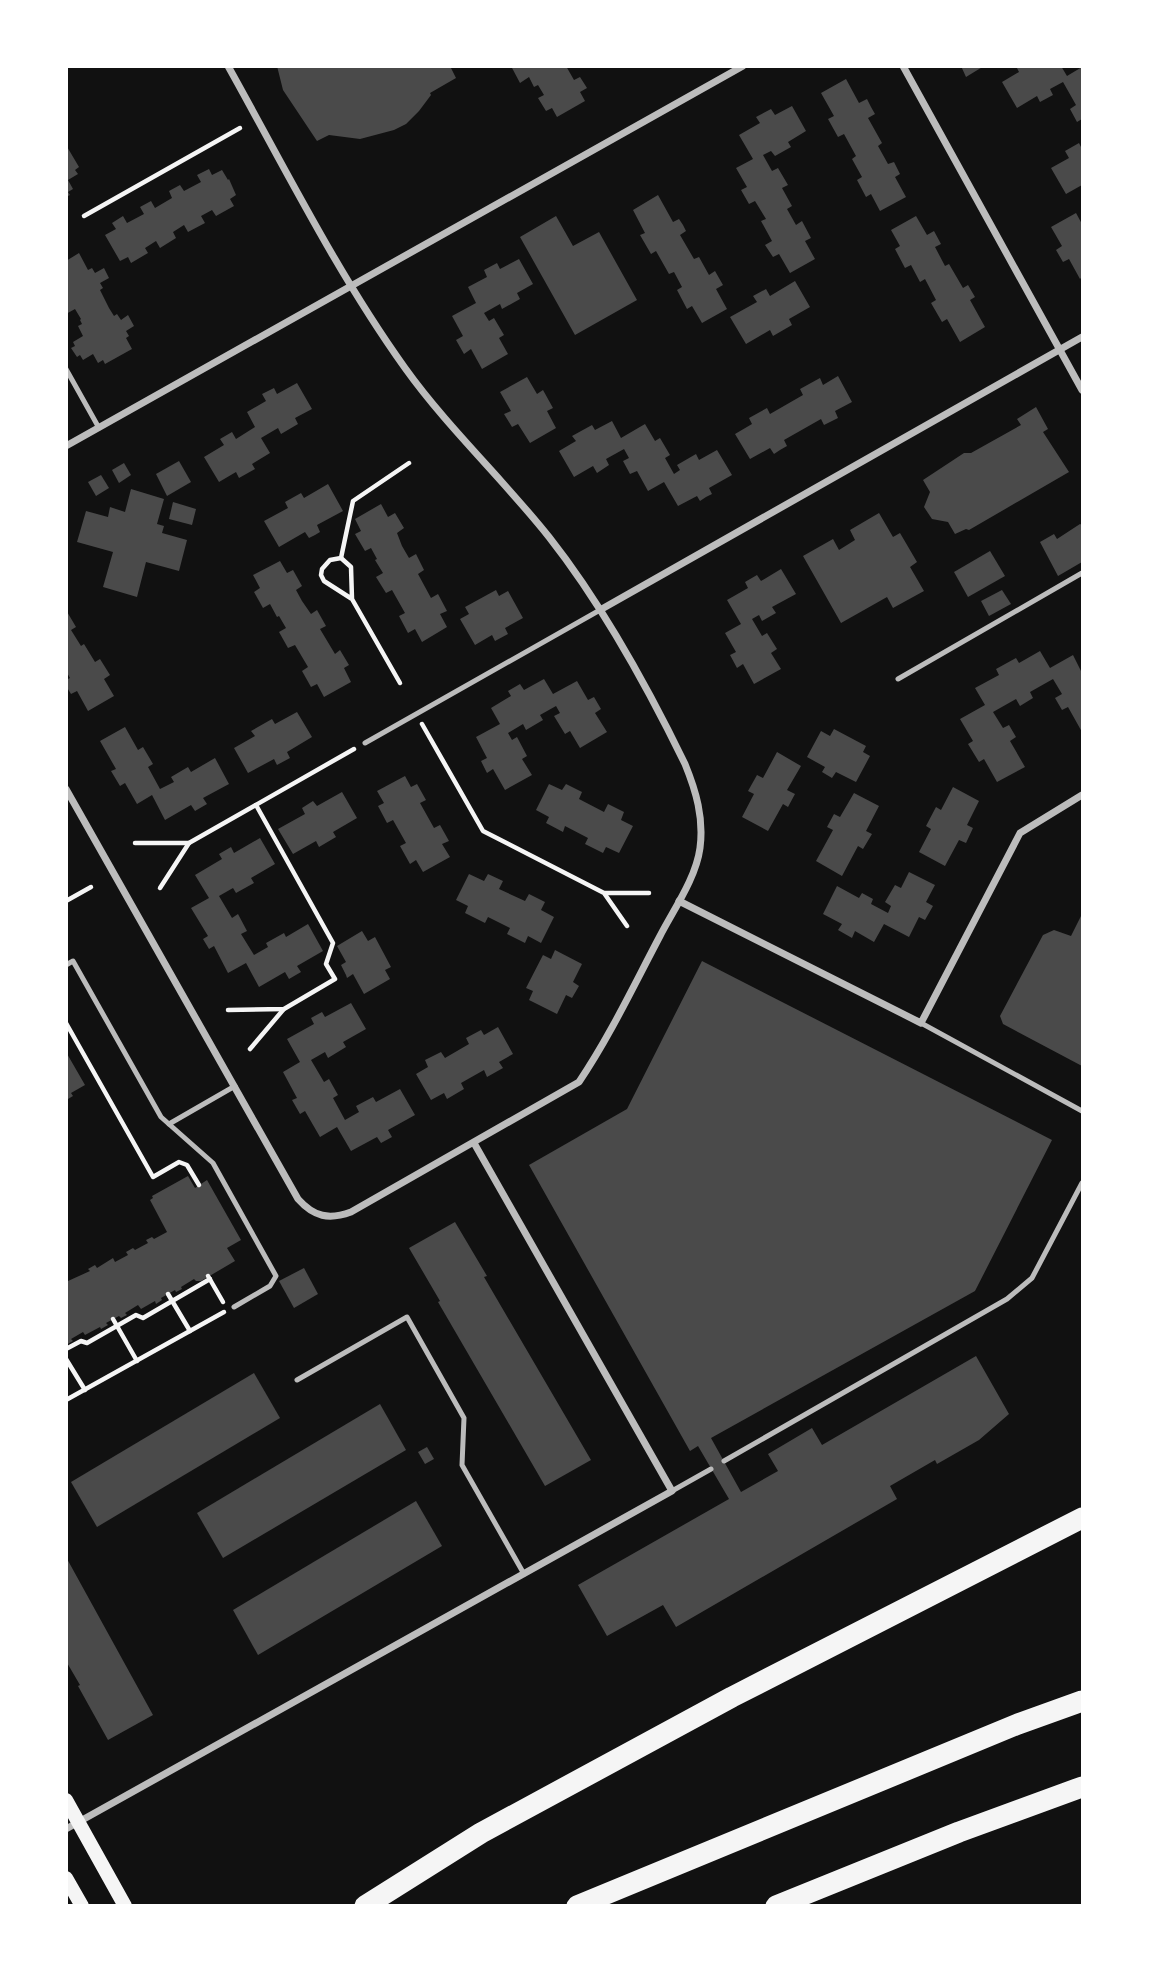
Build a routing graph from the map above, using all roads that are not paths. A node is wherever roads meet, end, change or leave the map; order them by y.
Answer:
1 (228, 66) edge
2 (743, 66) edge
3 (903, 66) edge
4 (351, 286) junction
5 (1083, 337) edge
6 (1060, 350) junction
7 (66, 369) edge
8 (1083, 390) edge
9 (99, 428) junction
10 (66, 446) edge
11 (1083, 573) edge
12 (600, 610) junction
13 (898, 679) dead end
14 (365, 743) dead end
15 (66, 789) edge
16 (1083, 795) edge
17 (679, 901) junction
18 (66, 965) edge
19 (920, 1023) junction
20 (235, 1087) junction
21 (1083, 1111) edge
22 (169, 1124) junction
23 (474, 1143) junction
24 (1083, 1183) edge
25 (234, 1307) dead end
26 (297, 1380) dead end
27 (724, 1461) dead end
28 (711, 1469) dead end
29 (672, 1491) junction
30 (1083, 1518) edge
31 (524, 1574) junction
32 (1083, 1701) edge
33 (1083, 1787) edge
34 (66, 1800) edge
35 (72, 1826) edge
36 (66, 1878) edge
37 (82, 1906) edge
38 (125, 1906) edge
39 (365, 1906) edge
40 (577, 1906) edge
41 (776, 1906) edge

1 - 4 street
2 - 4 street
3 - 6 street
4 - 9 street
4 - 12 street
5 - 6 street
6 - 8 street
6 - 12 street
7 - 9 lane
9 - 10 street
11 - 13 lane
12 - 14 lane
12 - 17 street
15 - 20 street
16 - 19 street
17 - 19 street
17 - 23 street
18 - 22 lane
19 - 21 lane
20 - 22 lane
20 - 23 street
22 - 25 lane
23 - 29 street
24 - 27 lane
26 - 31 lane
28 - 29 lane
29 - 31 street
30 - 39 highway
31 - 35 street
32 - 40 highway
33 - 41 highway
34 - 35 main road
35 - 38 main road
36 - 37 main road

